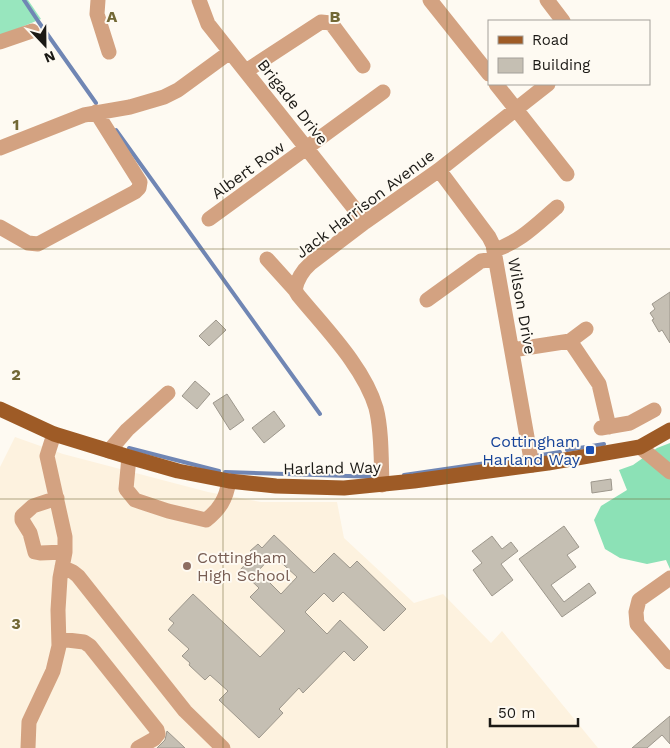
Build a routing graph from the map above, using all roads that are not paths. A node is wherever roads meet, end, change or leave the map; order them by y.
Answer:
1 (98, 0) edge
2 (199, 0) edge
3 (430, 0) edge
4 (547, 0) edge
5 (562, 20) edge
6 (32, 31) dead end
7 (0, 42) edge
8 (109, 52) dead end
9 (230, 52) junction
10 (363, 66) dead end
11 (246, 71) junction
12 (488, 73) edge
13 (497, 85) edge
14 (547, 85) edge
15 (383, 92) dead end
16 (516, 109) junction
17 (96, 112) junction
18 (0, 148) edge
19 (307, 148) junction
20 (439, 170) junction
21 (567, 174) dead end
22 (557, 207) dead end
23 (209, 219) dead end
24 (365, 222) junction
25 (0, 227) edge
26 (495, 254) junction
27 (267, 259) dead end
28 (295, 290) junction
29 (427, 300) dead end
30 (586, 329) dead end
31 (570, 341) junction
32 (512, 350) junction
33 (168, 393) dead end
34 (0, 409) edge
35 (654, 410) dead end
36 (670, 430) edge
37 (54, 434) junction
38 (640, 447) junction
39 (109, 451) junction
40 (129, 457) junction
41 (532, 465) junction
42 (670, 472) edge
43 (229, 481) junction
44 (382, 484) junction
45 (56, 498) junction
46 (65, 552) junction
47 (62, 567) junction
48 (670, 578) edge
49 (59, 639) junction
50 (670, 662) edge
51 (28, 748) edge
52 (138, 748) edge
53 (223, 748) edge

1 - 8 street
2 - 9 street, Brigade Drive
3 - 12 street
4 - 5 street
6 - 7 street
9 - 11 street, Brigade Drive
9 - 17 street
10 - 11 street
11 - 19 street, Brigade Drive
13 - 16 street
14 - 16 street, Jack Harrison Avenue
15 - 19 street, Albert Row
16 - 20 street, Jack Harrison Avenue
16 - 21 street
17 - 18 street
17 - 25 street
19 - 23 street, Albert Row
19 - 24 street, Brigade Drive
20 - 24 street, Jack Harrison Avenue
20 - 26 street, Wilson Drive
22 - 26 street
24 - 28 street, Jack Harrison Avenue
26 - 29 street
26 - 32 street, Wilson Drive
27 - 28 street
28 - 44 street
30 - 31 street
31 - 32 street
31 - 35 street
32 - 41 street, Wilson Drive
33 - 39 street
34 - 37 main road, Harland Way
36 - 38 main road, Harland Way
37 - 39 main road, Harland Way
37 - 45 street
38 - 41 main road, Harland Way
38 - 42 street
39 - 40 main road, Harland Way
40 - 43 main road, Harland Way
40 - 43 street
41 - 44 main road, Harland Way
43 - 44 main road, Harland Way
45 - 46 street
45 - 46 street
46 - 47 street
47 - 49 street
47 - 53 street
48 - 50 street
49 - 51 street
49 - 52 street

